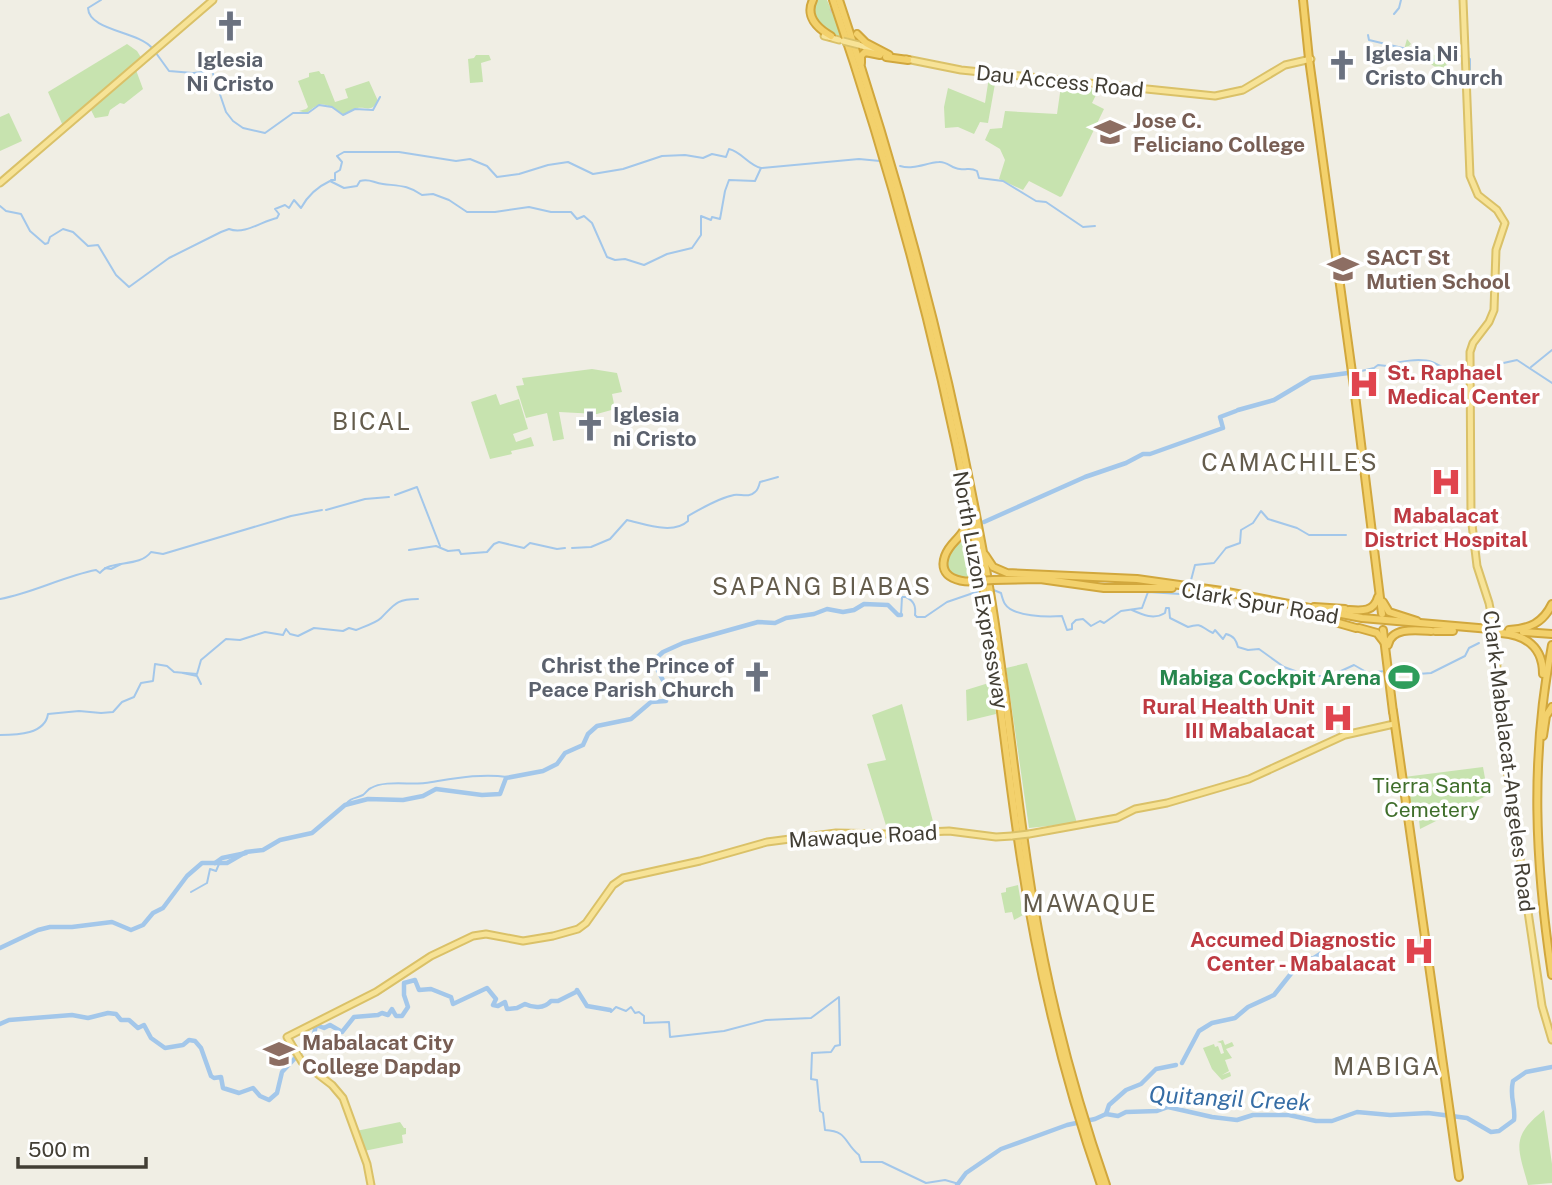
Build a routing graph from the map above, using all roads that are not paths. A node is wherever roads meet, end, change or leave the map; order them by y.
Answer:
1 (214, 0) edge
2 (807, 0) edge
3 (813, 0) edge
4 (1304, 0) edge
5 (1462, 0) edge
6 (835, 1) edge
7 (822, 34) junction
8 (842, 39) junction
9 (885, 55) junction
10 (905, 59) joint
11 (1308, 61) junction
12 (863, 72) junction
13 (0, 183) edge
14 (968, 504) junction
15 (981, 543) junction
16 (1103, 576) junction
17 (1065, 577) junction
18 (985, 581) junction
19 (1102, 587) junction
20 (1186, 587) junction
21 (1379, 589) junction
22 (1254, 597) junction
23 (1271, 604) junction
24 (1552, 604) edge
25 (1382, 614) dead end
26 (1469, 629) junction
27 (1383, 630) dead end
28 (1509, 631) junction
29 (1550, 635) edge
30 (1385, 645) junction
31 (1552, 645) edge
32 (1387, 657) junction
33 (1552, 659) edge
34 (1552, 707) edge
35 (1393, 711) junction
36 (1541, 717) junction
37 (1394, 724) junction
38 (1399, 751) junction
39 (1541, 755) junction
40 (1552, 956) edge
41 (1552, 975) edge
42 (1552, 1040) edge
43 (1086, 1133) junction
44 (1460, 1181) edge
45 (371, 1185) edge
46 (1101, 1185) edge
47 (1107, 1185) edge

1 - 13 main road
2 - 7 highway
3 - 7 highway
4 - 11 highway
5 - 42 main road, Clark-Mabalacat-Angeles Road
6 - 8 highway, North Luzon Expressway
6 - 8 highway
6 - 9 highway
6 - 12 highway, North Luzon Expressway
7 - 8 main road
8 - 9 main road, bridge
8 - 14 highway, North Luzon Expressway
9 - 10 highway
9 - 12 highway
10 - 11 main road, Dau Access Road
11 - 21 highway
12 - 15 highway, North Luzon Expressway
14 - 18 highway, North Luzon Expressway
14 - 18 highway, Clark Spur Road
15 - 17 highway, Clark Spur Road
15 - 18 highway, North Luzon Expressway
16 - 17 highway, Clark Spur Road
16 - 19 highway
16 - 20 highway, Clark Spur Road
17 - 18 highway
18 - 19 highway, Clark Spur Road
18 - 43 highway, North Luzon Expressway
19 - 20 highway, Clark Spur Road
20 - 22 highway, Clark Spur Road
20 - 23 highway, Clark Spur Road
21 - 22 highway
21 - 25 highway
21 - 26 highway
22 - 26 highway, Clark Spur Road
23 - 26 highway, Clark Spur Road
23 - 30 highway
24 - 28 highway
26 - 28 highway, Clark Spur Road, bridge
26 - 32 highway
27 - 30 highway
28 - 29 highway, Clark Spur Road
28 - 36 highway
30 - 32 highway
31 - 36 highway
32 - 35 highway
33 - 39 highway
34 - 39 highway
35 - 37 highway
35 - 38 highway
36 - 41 highway
37 - 38 highway
37 - 45 main road, Mawaque Road, bridge
38 - 44 highway
39 - 40 highway
43 - 46 highway, North Luzon Expressway
43 - 47 highway, North Luzon Expressway

